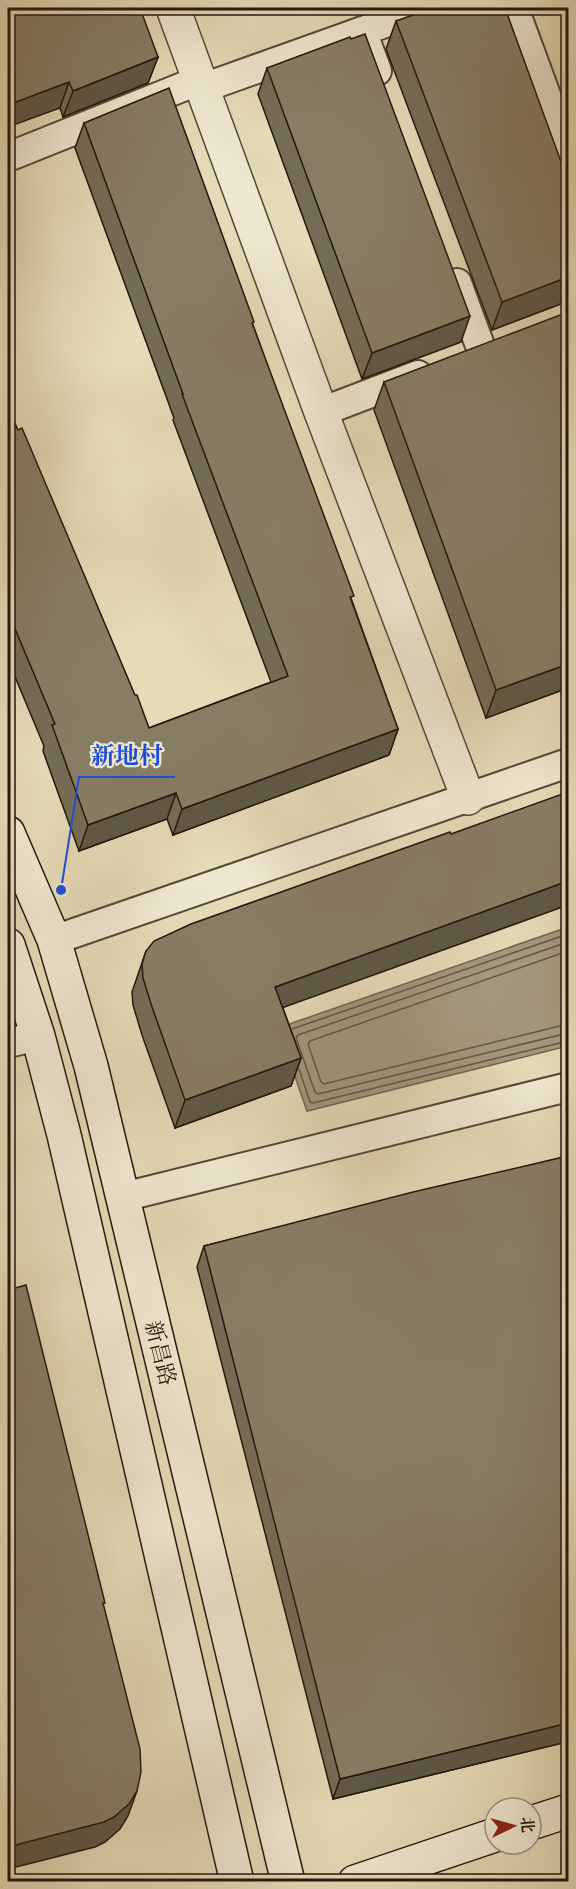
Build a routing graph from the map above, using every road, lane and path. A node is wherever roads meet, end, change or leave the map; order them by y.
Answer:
1 (173, 8) edge
2 (427, 8) edge
3 (514, 8) edge
4 (362, 31) junction
5 (202, 84) junction
6 (387, 97) edge
7 (568, 155) edge
8 (8, 157) edge
9 (449, 263) edge
10 (321, 411) junction
11 (568, 763) edge
12 (468, 798) junction
13 (8, 833) edge
14 (54, 940) junction
15 (8, 945) edge
16 (23, 1040) edge
17 (568, 1087) edge
18 (123, 1197) junction
19 (568, 1811) edge
20 (543, 1819) edge
21 (483, 1839) edge
22 (237, 1881) edge
23 (288, 1881) edge
24 (355, 1881) edge

1 - 5 street
2 - 4 lane
3 - 7 lane
4 - 5 lane
4 - 6 lane
5 - 8 lane
5 - 10 street
9 - 10 lane
10 - 12 street
11 - 12 lane
12 - 14 lane
13 - 14 street, 新昌路
14 - 18 street, 新昌路
15 - 16 street, 新昌路
16 - 22 street, 新昌路
17 - 18 lane
18 - 23 street, 新昌路
19 - 20 street
21 - 24 street

